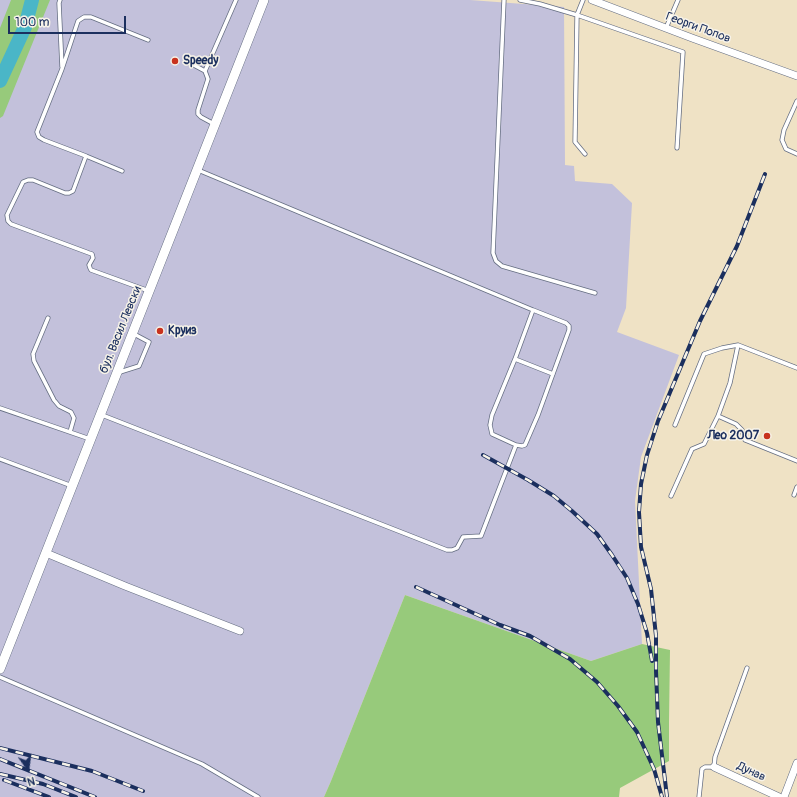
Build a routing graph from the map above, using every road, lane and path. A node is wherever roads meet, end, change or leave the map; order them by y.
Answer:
1 (60, 0) edge
2 (236, 0) edge
3 (264, 0) edge
4 (504, 0) edge
5 (520, 0) edge
6 (583, 0) edge
7 (592, 0) edge
8 (678, 0) edge
9 (577, 15) junction
10 (666, 28) junction
11 (148, 40) dead end
12 (188, 62) dead end
13 (62, 69) junction
14 (205, 71) junction
15 (797, 76) edge
16 (797, 101) edge
17 (215, 124) junction
18 (677, 148) dead end
19 (585, 154) dead end
20 (797, 154) edge
21 (86, 156) junction
22 (197, 170) junction
23 (122, 171) dead end
24 (150, 291) junction
25 (595, 293) dead end
26 (533, 310) junction
27 (48, 318) dead end
28 (133, 334) junction
29 (738, 346) junction
30 (515, 359) junction
31 (797, 368) edge
32 (118, 372) junction
33 (553, 374) junction
34 (0, 408) edge
35 (100, 415) junction
36 (718, 416) junction
37 (675, 425) dead end
38 (70, 432) junction
39 (91, 440) junction
40 (516, 446) junction
41 (0, 459) edge
42 (797, 461) edge
43 (73, 486) junction
44 (797, 487) edge
45 (794, 495) dead end
46 (672, 496) dead end
47 (46, 553) junction
48 (240, 631) dead end
49 (747, 668) dead end
50 (0, 669) edge
51 (0, 677) edge
52 (797, 763) edge
53 (714, 767) junction
54 (258, 797) edge
55 (699, 797) edge
56 (779, 797) edge
57 (784, 797) edge

1 - 13 lane
2 - 14 lane
3 - 17 street, бул. Васил Левски
4 - 25 lane
5 - 9 lane
6 - 9 lane
7 - 10 street, Георги Попов
8 - 10 lane
9 - 18 lane
9 - 19 lane
10 - 15 street, Георги Попов
11 - 13 lane
12 - 14 lane
13 - 21 lane
14 - 17 lane
16 - 20 lane
17 - 22 street, бул. Васил Левски
21 - 23 lane
21 - 24 lane
22 - 24 street, бул. Васил Левски
22 - 26 lane
24 - 28 street, бул. Васил Левски
26 - 30 lane
26 - 33 lane
27 - 38 lane
28 - 32 street, бул. Васил Левски
28 - 32 lane
29 - 31 lane
29 - 36 lane
29 - 37 lane
30 - 33 lane
30 - 40 lane
32 - 35 street, бул. Васил Левски
33 - 40 lane
34 - 38 lane
35 - 39 street, бул. Васил Левски
35 - 40 lane
36 - 42 lane
36 - 46 lane
38 - 39 lane
39 - 43 street, бул. Васил Левски
41 - 43 lane
43 - 47 street, бул. Васил Левски
44 - 45 lane
47 - 48 street
47 - 50 street, бул. Васил Левски
49 - 53 lane
51 - 54 lane
52 - 57 street
53 - 55 lane
53 - 56 street, Дунав

